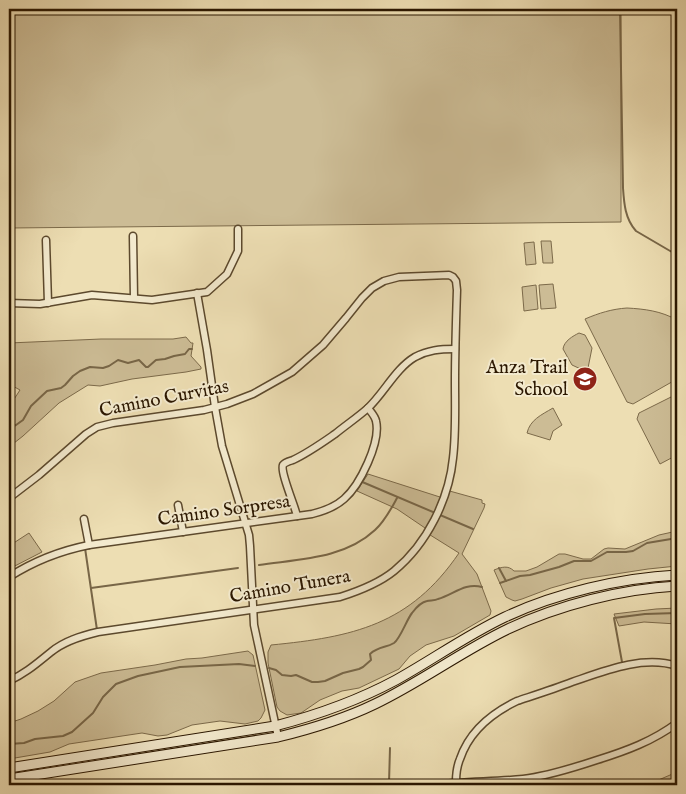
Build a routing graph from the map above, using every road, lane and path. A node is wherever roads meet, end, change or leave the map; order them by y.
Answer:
1 (238, 229) dead end
2 (133, 236) dead end
3 (46, 240) dead end
4 (453, 277) joint
5 (197, 293) junction
6 (134, 298) junction
7 (9, 303) edge
8 (48, 303) junction
9 (455, 349) junction
10 (214, 407) junction
11 (368, 408) junction
12 (9, 498) edge
13 (178, 505) dead end
14 (297, 516) junction
15 (84, 519) dead end
16 (246, 523) junction
17 (182, 532) junction
18 (88, 545) junction
19 (677, 574) edge
20 (9, 577) edge
21 (677, 586) edge
22 (253, 609) junction
23 (677, 666) edge
24 (9, 681) edge
25 (677, 723) edge
26 (275, 726) junction
27 (278, 737) junction
28 (9, 768) edge
29 (9, 779) edge
30 (456, 782) junction
31 (434, 785) edge

1 - 5 street
2 - 6 street
3 - 8 street
4 - 9 street, Camino Tunera
4 - 10 street, Camino Curvitas
5 - 6 street
5 - 10 street
6 - 8 street
7 - 8 street
9 - 11 street
9 - 22 street, Camino Tunera
10 - 12 street, Camino Curvitas
10 - 16 street
11 - 14 street, Camino Sorpresa
11 - 14 street
13 - 17 street
14 - 16 street, Camino Sorpresa
15 - 18 street
16 - 17 street, Camino Sorpresa
16 - 22 street
17 - 18 street, Camino Sorpresa
18 - 20 street, Camino Sorpresa
19 - 26 street
21 - 27 street
22 - 24 street, Camino Tunera
22 - 26 street
23 - 30 street
25 - 30 street
26 - 27 street
26 - 28 street
27 - 29 street
30 - 31 street

